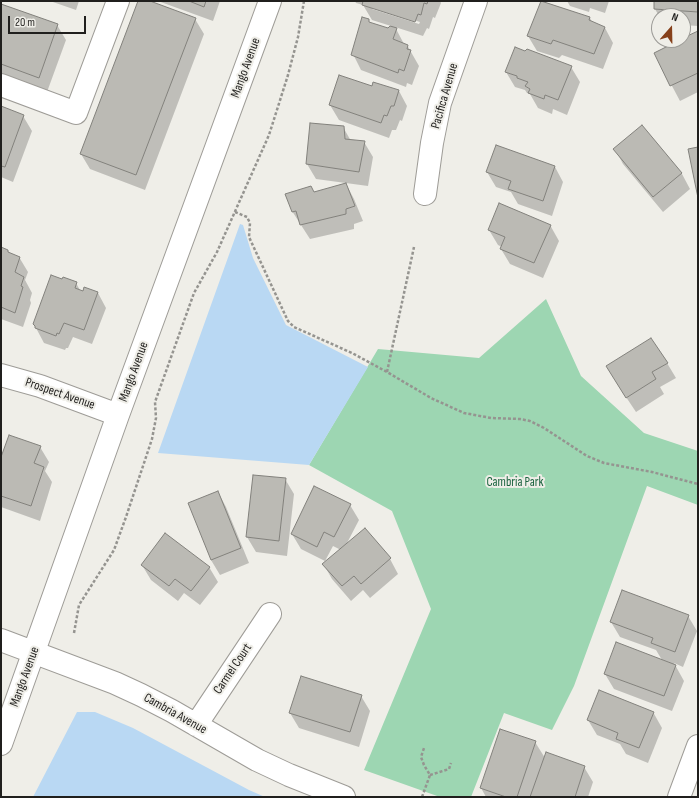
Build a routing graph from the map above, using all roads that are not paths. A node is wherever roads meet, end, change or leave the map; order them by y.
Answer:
1 (118, 1) edge
2 (270, 1) edge
3 (476, 1) edge
4 (1, 85) edge
5 (425, 194) dead end
6 (1, 375) edge
7 (118, 415) junction
8 (270, 614) dead end
9 (1, 640) edge
10 (34, 653) junction
11 (196, 725) junction
12 (1, 744) edge
13 (698, 746) edge
14 (344, 797) edge
15 (679, 797) edge

1 - 4 street
2 - 7 street, Mango Avenue
3 - 5 street, Pacifica Avenue
6 - 7 street, Prospect Avenue
7 - 10 street, Mango Avenue
8 - 11 street, Carmel Court
9 - 10 street, Cambria Avenue
10 - 11 street, Cambria Avenue
10 - 12 street, Mango Avenue
11 - 14 street, Cambria Avenue
13 - 15 street

